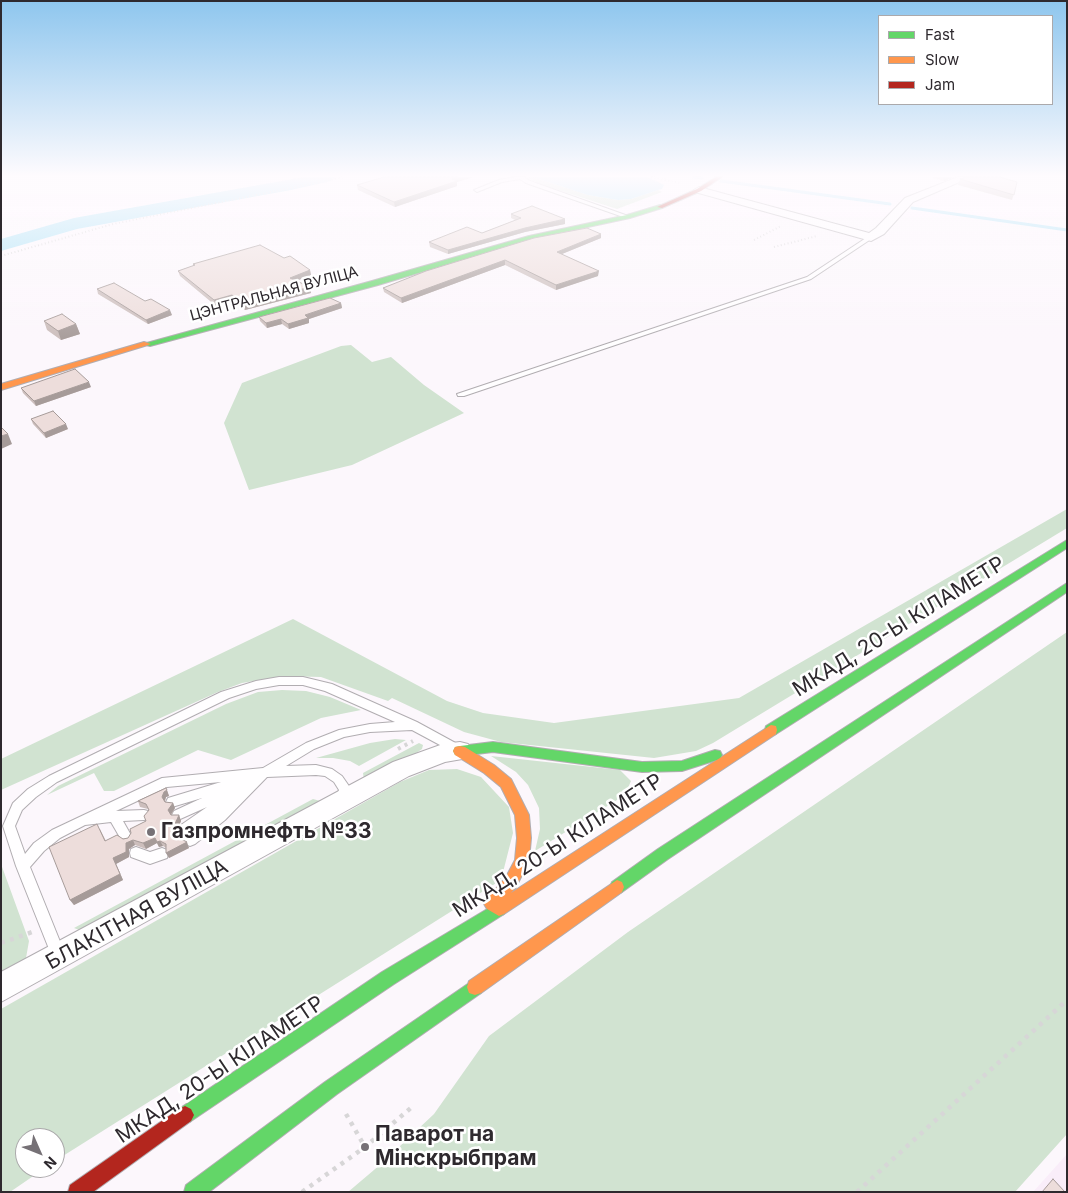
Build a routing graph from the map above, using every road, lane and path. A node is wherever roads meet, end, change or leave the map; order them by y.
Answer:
1 (83, 233) edge
2 (548, 233) edge
3 (768, 233) edge
4 (855, 233) edge
5 (877, 233) edge
6 (819, 236) dead end
7 (871, 237) junction
8 (754, 240) dead end
9 (774, 247) dead end
10 (1, 256) edge
11 (1, 386) edge
12 (461, 394) dead end
13 (1067, 543) edge
14 (1067, 587) edge
15 (413, 725) junction
16 (753, 741) junction
17 (460, 751) junction
18 (264, 773) junction
19 (172, 802) edge
20 (341, 803) junction
21 (144, 815) edge
22 (178, 815) edge
23 (114, 816) junction
24 (83, 820) junction
25 (187, 834) dead end
26 (126, 837) edge
27 (136, 853) dead end
28 (162, 854) dead end
29 (23, 866) junction
30 (478, 923) junction
31 (59, 957) junction
32 (1, 988) edge
33 (1067, 1000) edge
34 (331, 1088) junction
35 (412, 1107) dead end
36 (364, 1147) junction
37 (78, 1192) edge
38 (194, 1192) edge
39 (302, 1192) edge
40 (857, 1192) edge

1 - 10 path
2 - 11 main road, ЦЭНТРАЛЬНАЯ ВУЛІЦА
3 - 8 path
4 - 7 street
5 - 7 street
6 - 9 path
7 - 12 lane
13 - 16 main road, МКАД, 20-Ы КІЛАМЕТР
14 - 34 main road
15 - 17 lane
15 - 18 lane
15 - 29 lane
16 - 17 main road
16 - 30 main road, МКАД, 20-Ы КІЛАМЕТР
17 - 20 street, БЛАКІТНАЯ ВУЛІЦА
17 - 30 main road
18 - 19 lane
18 - 20 lane
18 - 22 lane
18 - 24 lane
18 - 25 lane
20 - 31 street, БЛАКІТНАЯ ВУЛІЦА
21 - 23 lane
23 - 24 lane
23 - 26 lane
24 - 29 lane
27 - 28 lane
29 - 31 lane
30 - 37 main road, МКАД, 20-Ы КІЛАМЕТР
31 - 32 street, БЛАКІТНАЯ ВУЛІЦА
33 - 40 path
34 - 36 path
34 - 38 main road
35 - 36 path
36 - 39 path

